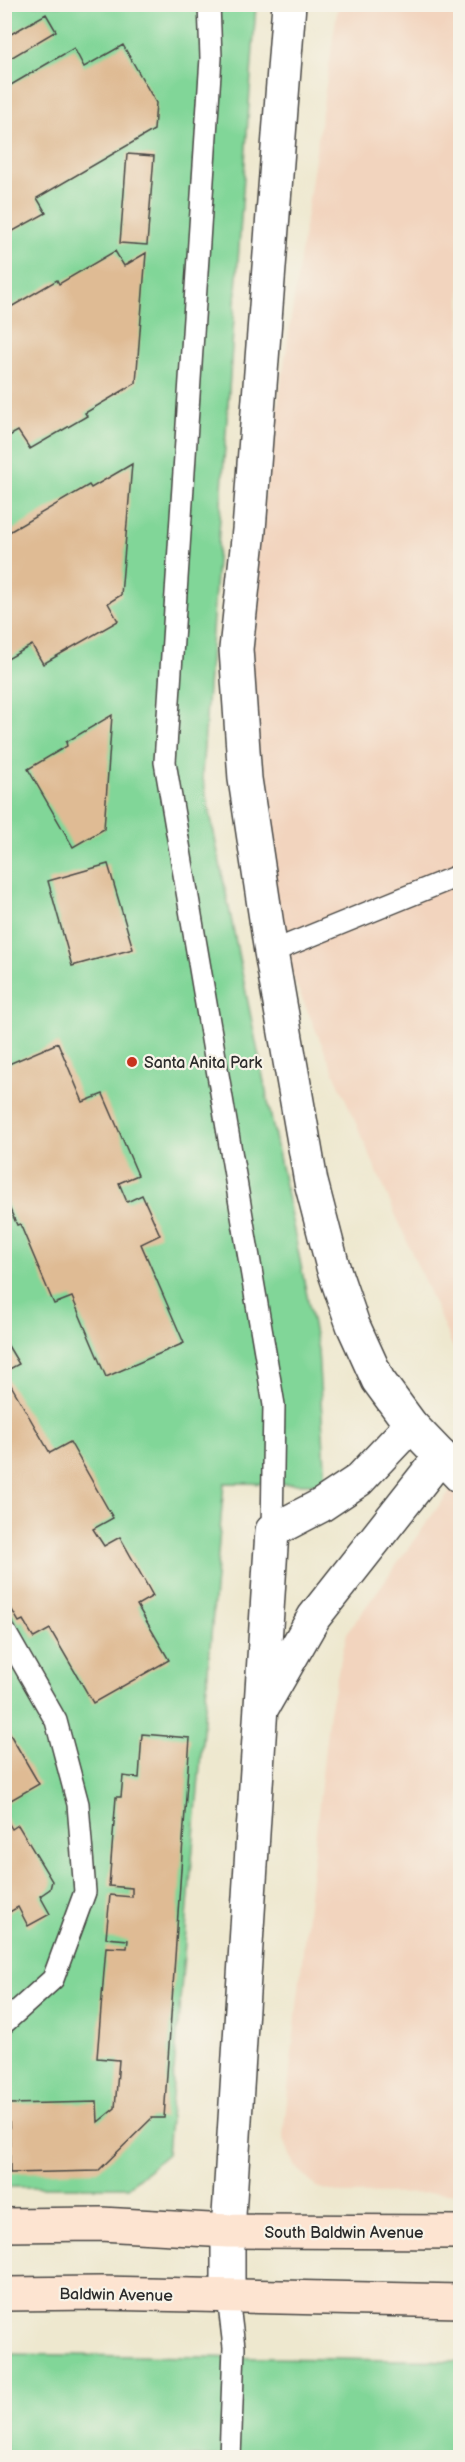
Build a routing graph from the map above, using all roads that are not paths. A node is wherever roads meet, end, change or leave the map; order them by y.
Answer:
1 (209, 4) edge
2 (289, 4) edge
3 (460, 875) edge
4 (271, 952) junction
5 (411, 1425) junction
6 (451, 1466) edge
7 (272, 1531) junction
8 (4, 1630) edge
9 (260, 1713) junction
10 (4, 2023) edge
11 (4, 2225) edge
12 (228, 2231) junction
13 (460, 2232) edge
14 (4, 2294) edge
15 (228, 2297) junction
16 (460, 2301) edge
17 (230, 2457) edge

1 - 7 lane
2 - 4 street
3 - 4 lane
4 - 5 street
5 - 6 street
5 - 7 street
6 - 9 street
7 - 9 street
8 - 10 lane
9 - 12 street
11 - 12 main road
12 - 13 main road, South Baldwin Avenue
12 - 15 street
14 - 15 main road, Baldwin Avenue
15 - 16 main road
15 - 17 lane

